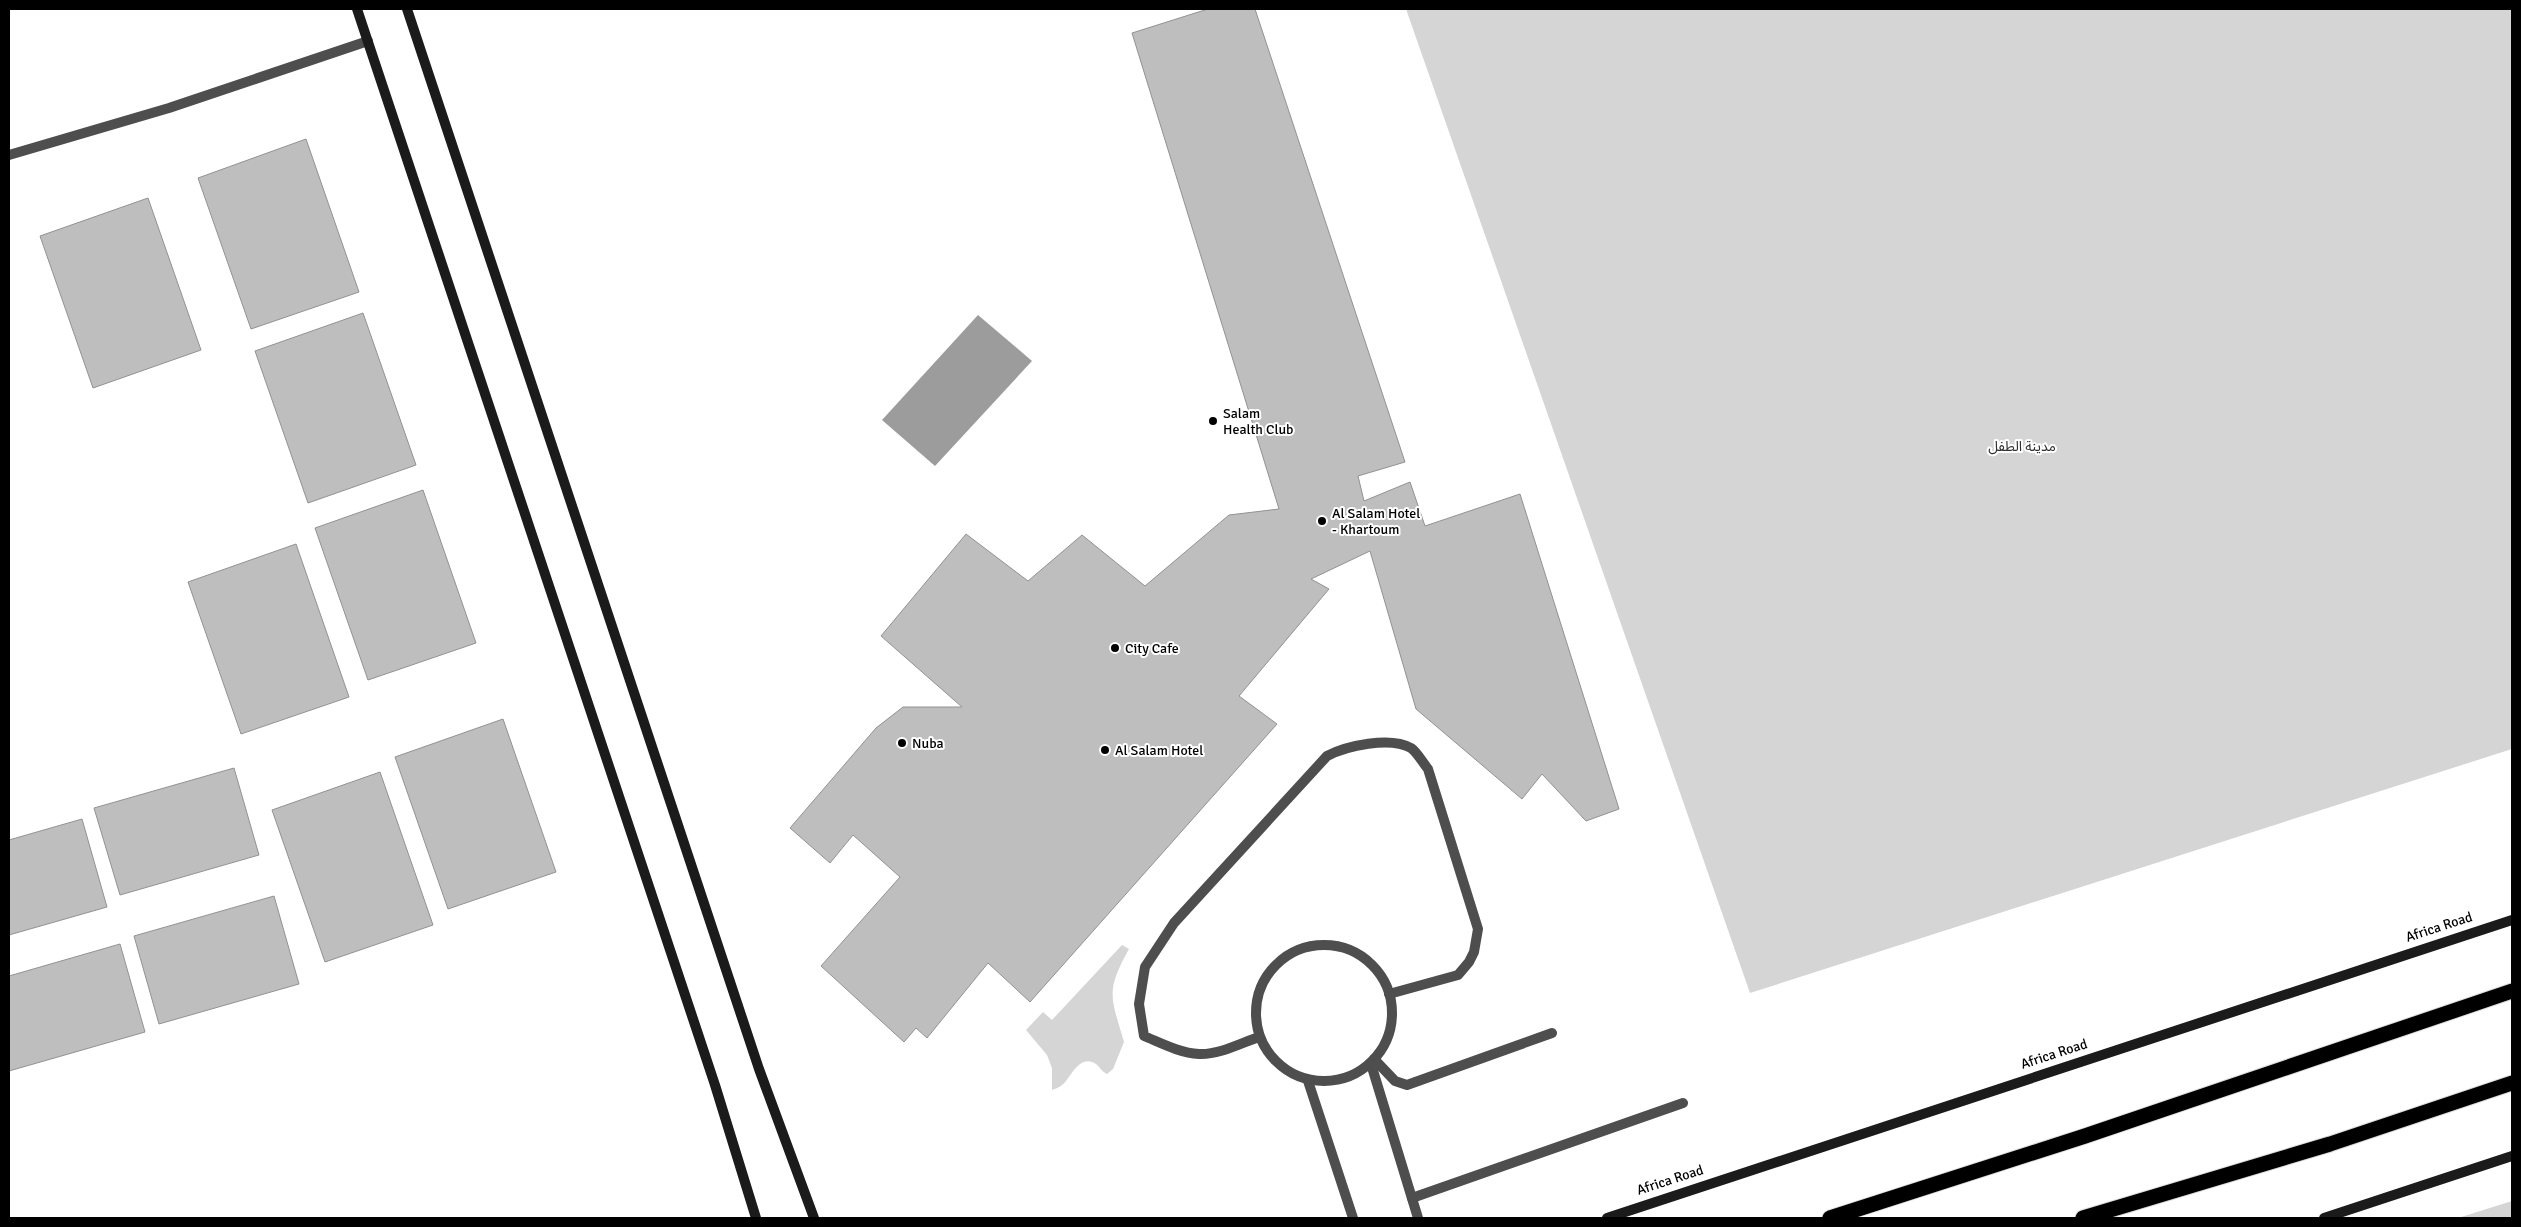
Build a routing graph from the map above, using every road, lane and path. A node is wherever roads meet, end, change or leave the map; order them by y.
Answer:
1 (357, 9) edge
2 (407, 9) edge
3 (368, 41) junction
4 (9, 155) edge
5 (2512, 920) edge
6 (2512, 991) edge
7 (1389, 994) junction
8 (1552, 1033) dead end
9 (1259, 1037) junction
10 (1373, 1061) junction
11 (1308, 1080) junction
12 (2512, 1083) edge
13 (1683, 1103) dead end
14 (2512, 1156) edge
15 (1412, 1198) junction
16 (756, 1218) edge
17 (814, 1218) edge
18 (1353, 1218) edge
19 (1418, 1218) edge
20 (1607, 1218) edge
21 (1830, 1218) edge
22 (2083, 1218) edge
23 (2324, 1218) edge

1 - 3 street
2 - 17 street
3 - 4 street
3 - 16 street
5 - 20 street, Africa Road
6 - 21 highway
7 - 9 street
7 - 9 street
7 - 10 street
8 - 10 street
9 - 11 street
10 - 11 street
10 - 15 street
11 - 18 street
12 - 22 highway
13 - 15 street
14 - 23 street
15 - 19 street

